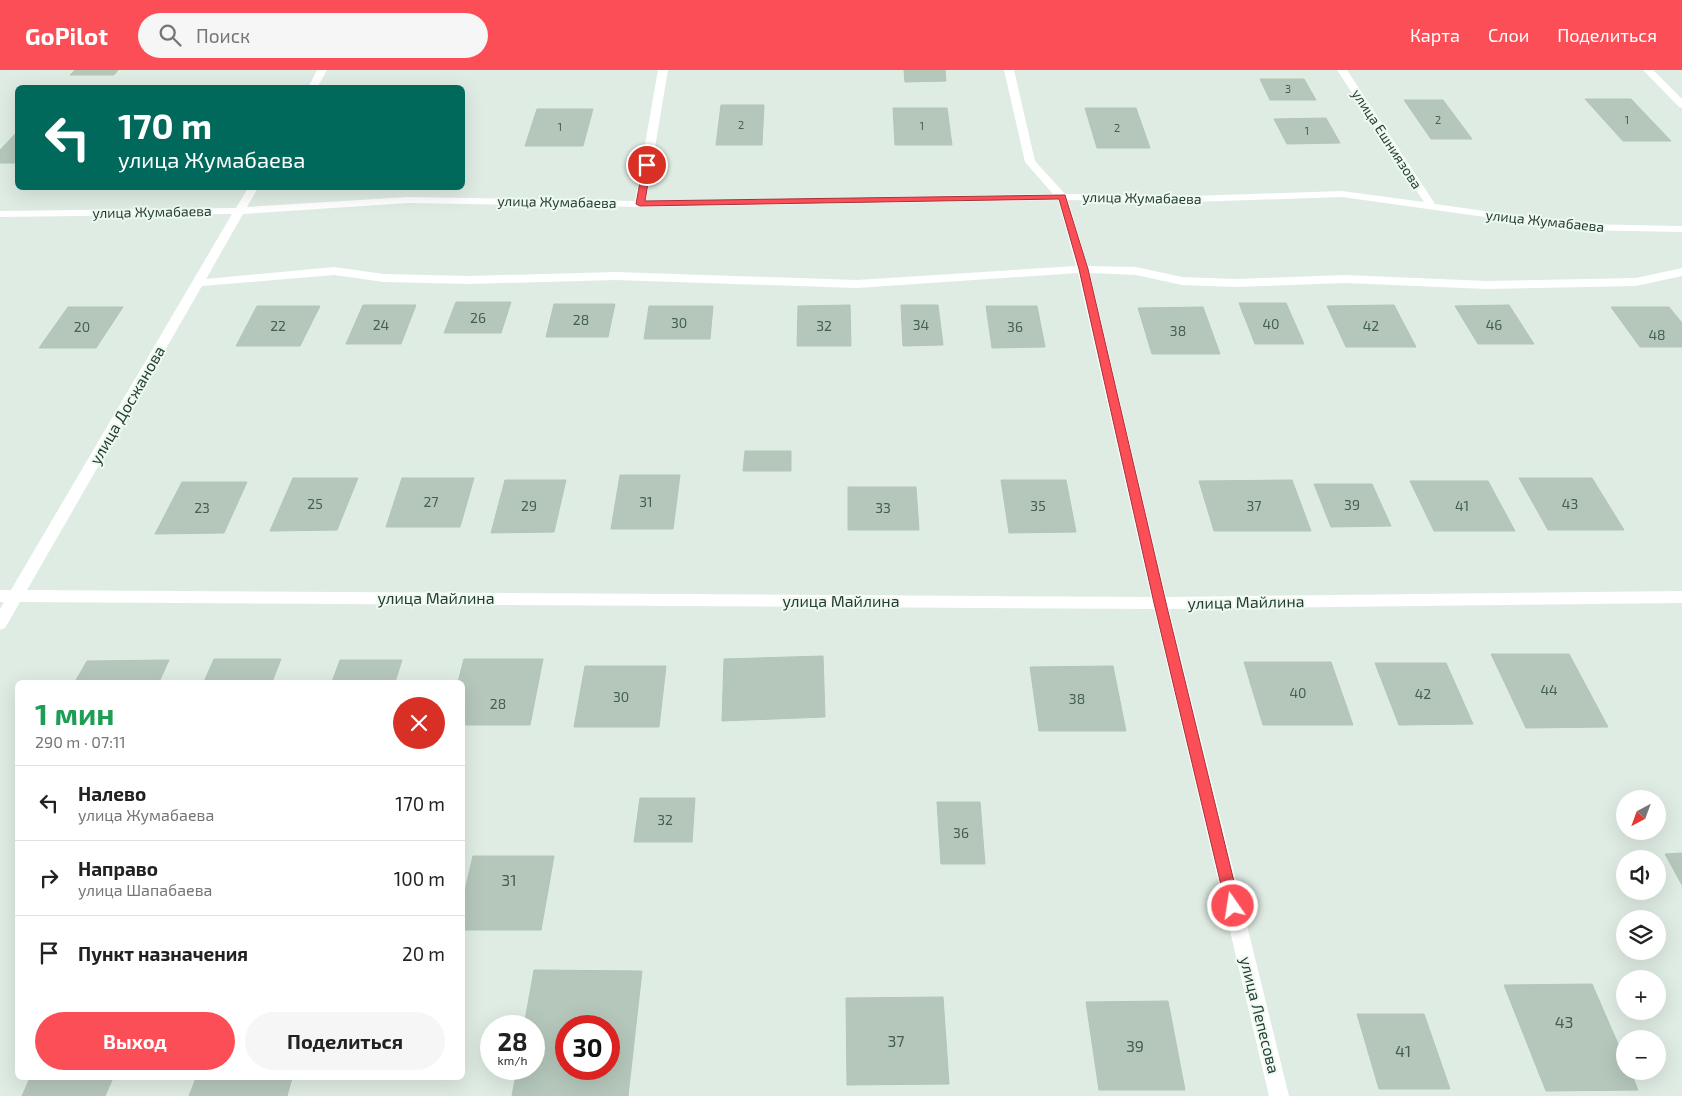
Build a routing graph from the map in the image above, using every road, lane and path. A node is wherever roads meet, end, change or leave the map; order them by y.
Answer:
1 (322, 70) edge
2 (663, 70) edge
3 (1009, 70) edge
4 (1342, 70) edge
5 (1648, 70) edge
6 (314, 85) edge
7 (1682, 105) edge
8 (252, 190) edge
9 (1062, 197) junction
10 (640, 204) junction
11 (1432, 207) junction
12 (239, 211) junction
13 (0, 214) edge
14 (1682, 229) edge
15 (1083, 269) junction
16 (1682, 272) edge
17 (198, 283) junction
18 (0, 596) edge
19 (16, 596) junction
20 (1682, 597) edge
21 (1160, 603) junction
22 (0, 622) edge
23 (1279, 1096) edge

1 - 6 street
2 - 10 street
3 - 9 street, улица Лепесова
4 - 11 street, улица Ешниязова
5 - 7 street
8 - 12 street, улица Досжанова
9 - 10 street, улица Жумабаева
9 - 11 street, улица Жумабаева
9 - 15 street, улица Лепесова
10 - 12 street, улица Жумабаева
11 - 14 street, улица Жумабаева
12 - 13 street, улица Жумабаева
12 - 17 street, улица Досжанова
15 - 16 street
15 - 17 street
15 - 21 street, улица Лепесова
17 - 19 street, улица Досжанова
18 - 19 street, улица Майлина
19 - 21 street, улица Майлина
19 - 22 street, улица Досжанова
20 - 21 street, улица Майлина
21 - 23 street, улица Лепесова

